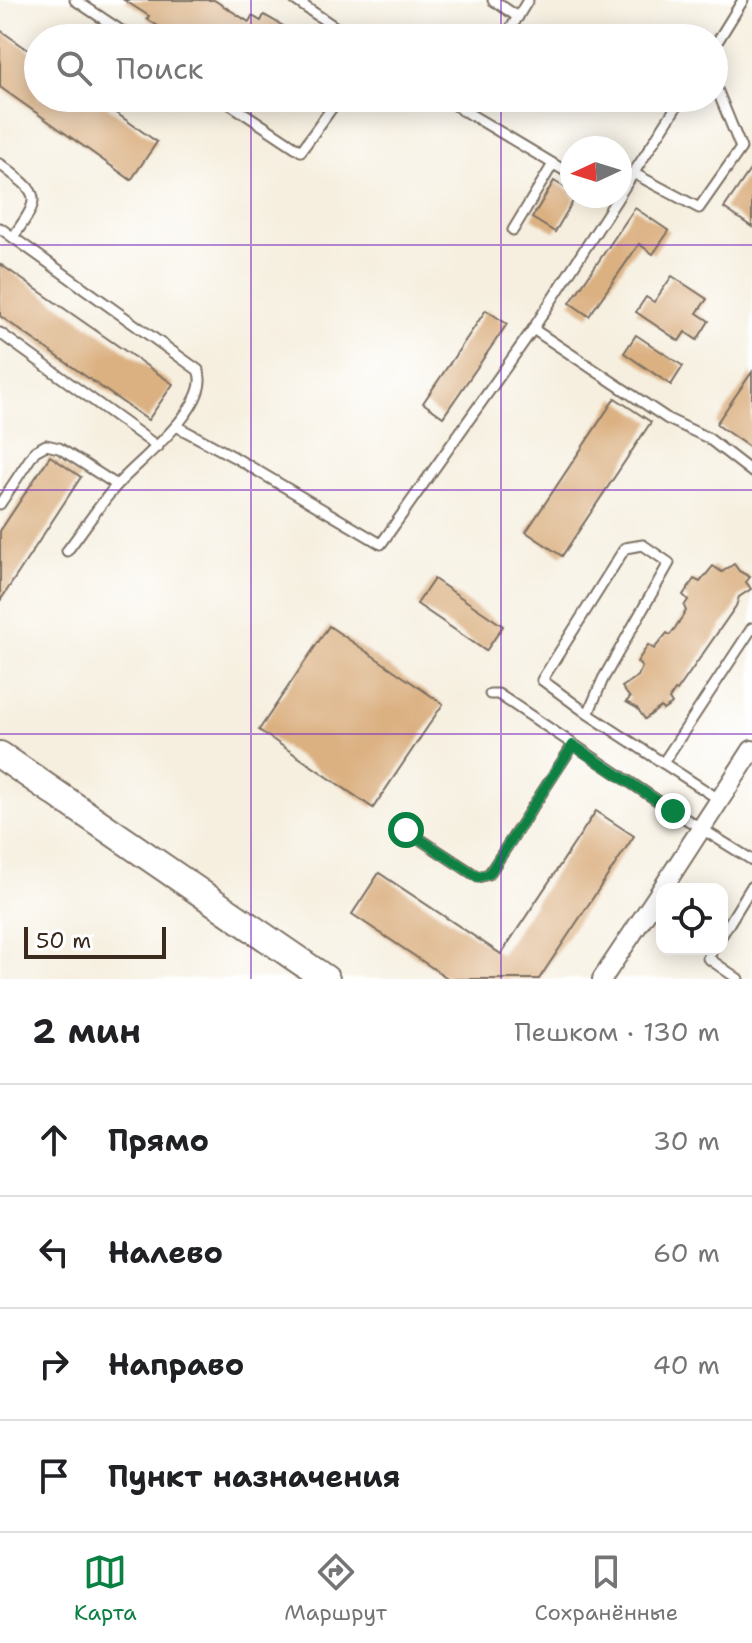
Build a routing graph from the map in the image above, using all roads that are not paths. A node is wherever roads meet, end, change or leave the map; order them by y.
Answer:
1 (75, 0) edge
2 (295, 0) edge
3 (493, 0) edge
4 (528, 0) edge
5 (743, 0) edge
6 (518, 17) junction
7 (111, 24) edge
8 (330, 24) edge
9 (514, 24) edge
10 (728, 24) edge
11 (242, 112) edge
12 (329, 112) edge
13 (465, 112) edge
14 (673, 112) edge
15 (726, 112) edge
16 (0, 164) edge
17 (553, 164) junction
18 (560, 168) edge
19 (633, 173) joint
20 (611, 208) edge
21 (0, 228) edge
22 (513, 230) dead end
23 (13, 237) junction
24 (533, 329) junction
25 (0, 333) edge
26 (176, 426) junction
27 (158, 447) junction
28 (752, 472) edge
29 (117, 485) junction
30 (0, 504) edge
31 (67, 551) dead end
32 (752, 628) edge
33 (490, 694) dead end
34 (588, 714) junction
35 (573, 745) junction
36 (752, 750) edge
37 (0, 755) edge
38 (663, 763) junction
39 (720, 800) junction
40 (404, 826) dead end
41 (702, 829) junction
42 (752, 860) edge
43 (666, 883) edge
44 (752, 886) edge
45 (656, 898) edge
46 (728, 925) edge
47 (710, 955) edge
48 (326, 979) edge
49 (602, 979) edge
50 (738, 979) edge

1 - 7 lane
2 - 8 lane
3 - 6 lane
4 - 6 lane
5 - 10 lane
6 - 9 lane
11 - 12 lane
13 - 17 lane
14 - 19 lane
15 - 19 lane
16 - 23 lane
17 - 18 lane
17 - 22 lane
20 - 24 lane
21 - 23 lane
23 - 26 lane
24 - 26 lane
24 - 28 lane
25 - 27 lane
26 - 27 lane
27 - 29 lane
29 - 30 lane
29 - 31 lane
32 - 38 lane
33 - 35 lane
34 - 34 lane
34 - 38 lane
35 - 40 lane
35 - 41 lane
36 - 39 street
37 - 48 street
38 - 39 lane
39 - 41 street
41 - 42 lane
41 - 43 street
44 - 46 lane
45 - 49 street
47 - 50 lane

